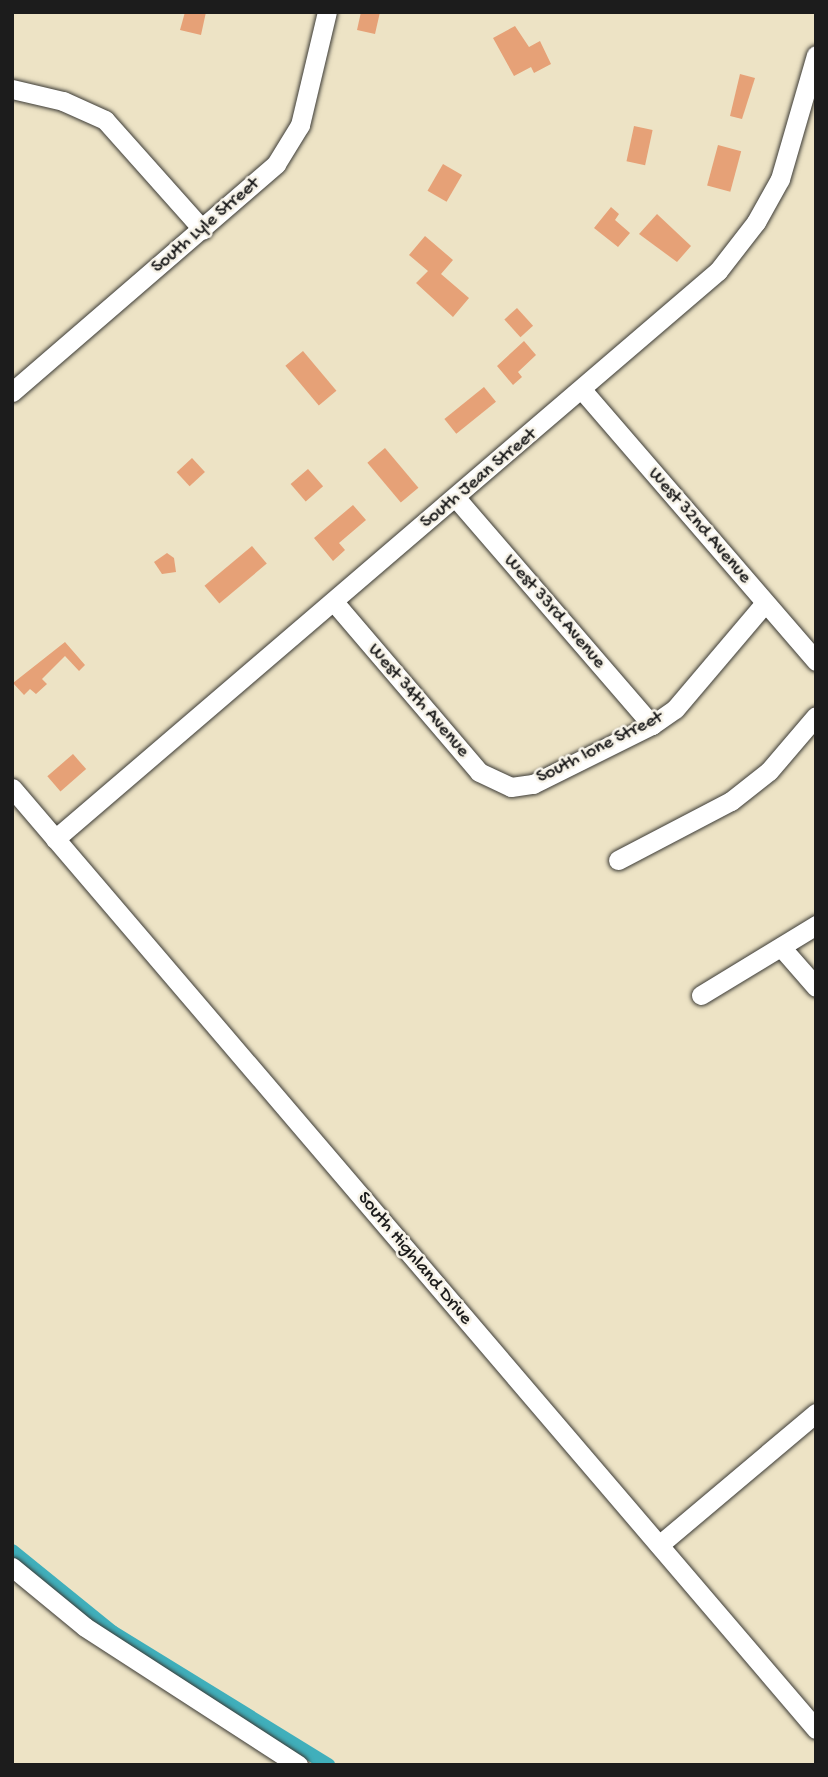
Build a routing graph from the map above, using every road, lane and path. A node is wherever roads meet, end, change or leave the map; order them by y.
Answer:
1 (327, 12) edge
2 (816, 55) edge
3 (12, 89) edge
4 (203, 230) junction
5 (583, 391) junction
6 (12, 392) edge
7 (456, 498) junction
8 (334, 603) junction
9 (765, 603) junction
10 (816, 660) edge
11 (816, 716) edge
12 (652, 725) junction
13 (511, 787) joint
14 (12, 789) edge
15 (55, 839) junction
16 (618, 860) dead end
17 (816, 925) edge
18 (781, 947) junction
19 (816, 987) edge
20 (701, 995) dead end
21 (816, 1413) edge
22 (659, 1545) junction
23 (12, 1567) edge
24 (816, 1729) edge
25 (298, 1765) edge

1 - 4 street, South Lyle Street
2 - 5 street, South Jean Street
3 - 4 street
4 - 6 street, South Lyle Street
5 - 7 street, South Jean Street
5 - 9 street, West 32nd Avenue
7 - 8 street, South Jean Street
7 - 12 street, West 33rd Avenue
8 - 13 street, West 34th Avenue
8 - 15 street, South Jean Street
9 - 10 street, West 32nd Avenue
9 - 12 street, South Ione Street
11 - 16 street
12 - 13 street, South Ione Street
14 - 15 street, South Highland Drive
15 - 22 street, South Highland Drive
17 - 18 street
18 - 19 street
18 - 20 street
21 - 22 street
22 - 24 street, South Highland Drive
23 - 25 street

